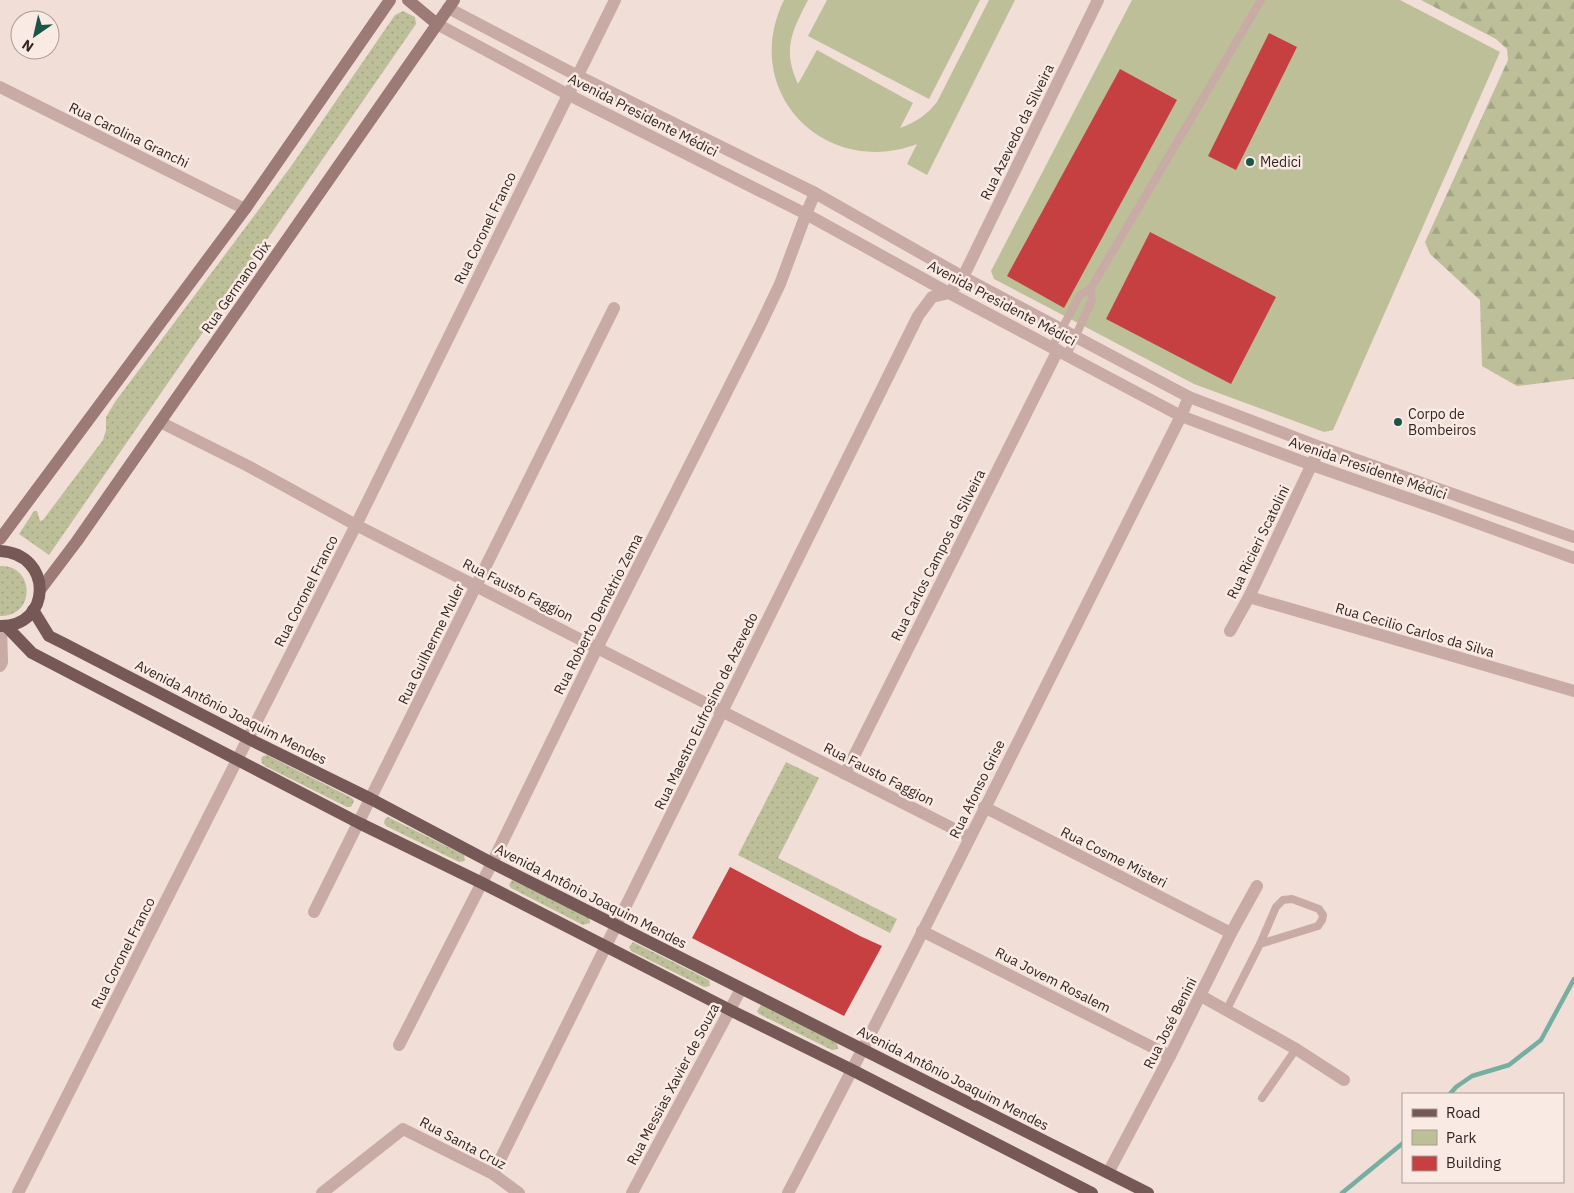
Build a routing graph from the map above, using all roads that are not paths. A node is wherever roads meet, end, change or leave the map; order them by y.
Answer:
1 (390, 0) edge
2 (408, 0) edge
3 (615, 0) edge
4 (1098, 0) edge
5 (1261, 0) edge
6 (451, 4) edge
7 (437, 24) junction
8 (576, 76) junction
9 (0, 87) edge
10 (567, 94) junction
11 (702, 138) junction
12 (693, 158) junction
13 (815, 194) junction
14 (245, 209) junction
15 (806, 214) junction
16 (963, 277) junction
17 (1091, 288) junction
18 (949, 293) junction
19 (614, 308) dead end
20 (1061, 330) junction
21 (1076, 337) junction
22 (1059, 350) junction
23 (1189, 397) junction
24 (1181, 416) junction
25 (1249, 420) junction
26 (160, 422) junction
27 (1242, 438) junction
28 (1320, 446) junction
29 (1312, 465) junction
30 (1445, 490) junction
31 (1439, 509) junction
32 (356, 524) junction
33 (1574, 537) edge
34 (0, 539) edge
35 (0, 551) edge
36 (1574, 558) edge
37 (477, 585) junction
38 (40, 590) junction
39 (1248, 597) junction
40 (33, 610) junction
41 (2, 626) edge
42 (1230, 631) dead end
43 (597, 648) junction
44 (0, 666) edge
45 (1574, 691) edge
46 (723, 711) junction
47 (249, 739) junction
48 (238, 760) junction
49 (845, 774) junction
50 (371, 799) junction
51 (984, 807) junction
52 (359, 823) junction
53 (970, 837) junction
54 (492, 863) junction
55 (482, 883) junction
56 (1257, 886) dead end
57 (314, 912) dead end
58 (616, 925) junction
59 (922, 931) junction
60 (1231, 933) junction
61 (1260, 944) junction
62 (606, 946) junction
63 (741, 989) junction
64 (1201, 996) junction
65 (1227, 1009) junction
66 (730, 1010) junction
67 (399, 1045) dead end
68 (863, 1049) junction
69 (1296, 1049) junction
70 (1170, 1056) junction
71 (852, 1070) junction
72 (1344, 1080) dead end
73 (1262, 1098) dead end
74 (1108, 1173) junction
75 (493, 1174) junction
76 (18, 1193) edge
77 (322, 1193) edge
78 (519, 1193) edge
79 (632, 1193) edge
80 (788, 1193) edge
81 (1092, 1193) edge
82 (1148, 1193) edge

1 - 14 main road
2 - 7 main road
3 - 8 street, Rua Coronel Franco
4 - 16 street, Rua Azevedo da Silveira
5 - 17 lane
6 - 7 main road, Rua Germano Dix
6 - 8 street, Avenida Presidente Médici
7 - 10 street, Avenida Presidente Médici
7 - 26 main road, Rua Germano Dix
8 - 10 street, Rua Coronel Franco
8 - 11 street, Avenida Presidente Médici
9 - 14 street, Rua Carolina Granchi
10 - 12 street, Avenida Presidente Médici
10 - 32 street, Rua Coronel Franco
11 - 12 street
11 - 13 street, Avenida Presidente Médici
12 - 15 street, Avenida Presidente Médici
13 - 15 street, Rua Roberto Demétrio Zema
13 - 16 street, Avenida Presidente Médici
14 - 34 main road
15 - 18 street, Avenida Presidente Médici
15 - 43 street, Rua Roberto Demétrio Zema
16 - 18 street, Rua Maestro Eufrosino de Azevedo
16 - 20 street, Avenida Presidente Médici
17 - 20 lane
17 - 21 lane
18 - 22 street, Avenida Presidente Médici
18 - 46 street, Rua Maestro Eufrosino de Azevedo
19 - 37 street, Rua Guilherme Muler
20 - 21 street, Avenida Presidente Médici
20 - 22 lane
21 - 22 lane
21 - 23 street, Avenida Presidente Médici
22 - 24 street, Avenida Presidente Médici
22 - 49 street, Rua Carlos Campos da Silveira
23 - 24 street, Rua Afonso Grise
23 - 25 street, Avenida Presidente Médici
24 - 27 street, Avenida Presidente Médici
24 - 51 street, Rua Afonso Grise
25 - 27 street
25 - 28 street, Avenida Presidente Médici
26 - 32 street, Rua Fausto Faggion
26 - 38 main road, Rua Germano Dix
27 - 29 street, Avenida Presidente Médici
28 - 29 street, Rua Ricieri Scatolini
28 - 30 street, Avenida Presidente Médici
29 - 31 street, Avenida Presidente Médici
29 - 39 street, Rua Ricieri Scatolini
30 - 31 street
30 - 33 street, Avenida Presidente Médici
31 - 36 street, Avenida Presidente Médici
32 - 37 street, Rua Fausto Faggion
32 - 47 street, Rua Coronel Franco
35 - 38 main road
37 - 43 street, Rua Fausto Faggion
37 - 50 street, Rua Guilherme Muler
38 - 40 main road
39 - 42 street, Rua Ricieri Scatolini
39 - 45 street, Rua Cecilio Carlos da Silva
40 - 41 main road
40 - 47 main road, Avenida Antônio Joaquim Mendes
41 - 44 street
41 - 48 main road
43 - 46 street, Rua Fausto Faggion
43 - 54 street, Rua Roberto Demétrio Zema
46 - 49 street, Rua Fausto Faggion
46 - 58 street, Rua Maestro Eufrosino de Azevedo
47 - 48 street, Rua Coronel Franco
47 - 50 main road, Avenida Antônio Joaquim Mendes
48 - 52 main road
48 - 76 street, Rua Coronel Franco
49 - 53 street, Rua Fausto Faggion
50 - 52 street, Rua Guilherme Muler
50 - 54 main road, Avenida Antônio Joaquim Mendes
51 - 53 street, Rua Afonso Grise
51 - 60 street, Rua Cosme Misteri
52 - 55 main road
52 - 57 street, Rua Guilherme Muler
53 - 59 street, Rua Afonso Grise
54 - 55 street, Rua Roberto Demétrio Zema
54 - 58 main road, Avenida Antônio Joaquim Mendes
55 - 62 main road
55 - 67 street, Rua Roberto Demétrio Zema
56 - 60 street, Rua José Benini
58 - 62 street, Rua Maestro Eufrosino de Azevedo
58 - 63 main road, Avenida Antônio Joaquim Mendes
59 - 68 street, Rua Afonso Grise
59 - 70 street, Rua Jovem Rosalem
60 - 64 street, Rua José Benini
61 - 61 lane
61 - 65 lane
62 - 66 main road
62 - 75 street, Rua Maestro Eufrosino de Azevedo
63 - 66 street, Rua Messias Xavier de Souza
63 - 68 main road, Avenida Antônio Joaquim Mendes
64 - 65 street
64 - 70 street, Rua José Benini
65 - 69 street
66 - 71 main road
66 - 79 street, Rua Messias Xavier de Souza
68 - 71 street, Rua Afonso Grise
68 - 74 main road, Avenida Antônio Joaquim Mendes
69 - 72 street
69 - 73 lane
70 - 74 street, Rua José Benini
71 - 80 street, Rua Afonso Grise
71 - 81 main road
74 - 82 main road, Avenida Antônio Joaquim Mendes
75 - 77 street, Rua Santa Cruz
75 - 78 street, Rua Santa Cruz

